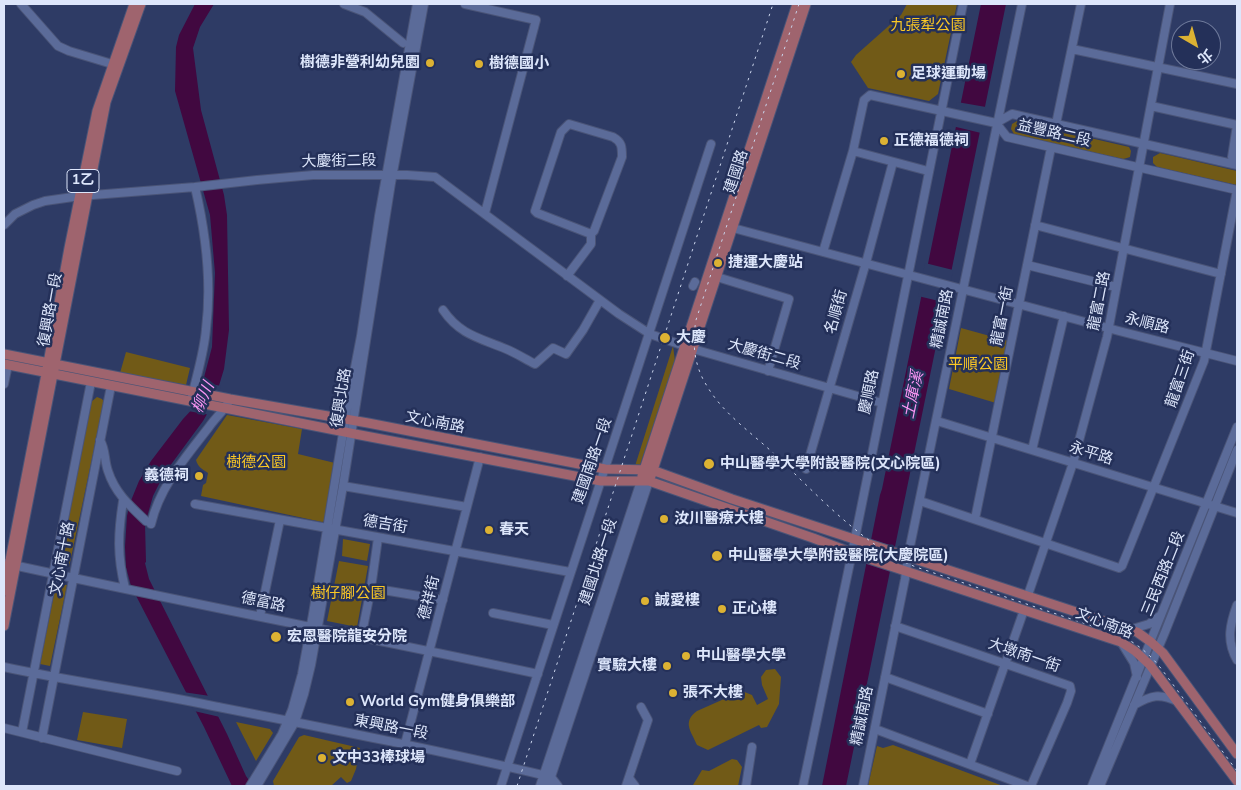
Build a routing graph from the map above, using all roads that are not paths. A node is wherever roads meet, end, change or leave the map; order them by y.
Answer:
1 (21, 4) edge
2 (134, 4) edge
3 (141, 4) edge
4 (344, 4) edge
5 (417, 4) edge
6 (424, 4) edge
7 (465, 4) edge
8 (797, 4) edge
9 (806, 4) edge
10 (963, 4) edge
11 (1022, 4) edge
12 (1081, 4) edge
13 (1170, 4) edge
14 (404, 44) dead end
15 (1072, 49) junction
16 (116, 62) junction
17 (1158, 67) junction
18 (1237, 84) edge
19 (1151, 106) junction
20 (940, 110) junction
21 (996, 123) junction
22 (1056, 124) junction
23 (1237, 125) edge
24 (711, 144) dead end
25 (1144, 144) junction
26 (1051, 148) junction
27 (853, 151) junction
28 (893, 162) junction
29 (1237, 165) edge
30 (1140, 167) junction
31 (928, 171) junction
32 (390, 175) junction
33 (197, 187) junction
34 (1237, 190) edge
35 (83, 196) junction
36 (486, 213) junction
37 (4, 225) edge
38 (1035, 225) junction
39 (733, 228) junction
40 (590, 234) junction
41 (1124, 248) junction
42 (824, 252) junction
43 (865, 264) junction
44 (1027, 265) junction
45 (1221, 274) junction
46 (908, 275) junction
47 (567, 276) junction
48 (717, 277) junction
49 (1116, 287) junction
50 (963, 290) junction
51 (600, 300) junction
52 (1019, 304) junction
53 (443, 310) dead end
54 (1064, 316) junction
55 (1108, 328) junction
56 (650, 334) junction
57 (689, 348) junction
58 (1205, 353) junction
59 (4, 354) edge
60 (1237, 361) edge
61 (52, 363) junction
62 (6, 365) edge
63 (768, 371) junction
64 (50, 374) junction
65 (91, 382) junction
66 (4, 384) edge
67 (111, 386) junction
68 (830, 388) junction
69 (195, 392) junction
70 (230, 399) junction
71 (193, 401) junction
72 (882, 403) junction
73 (226, 408) junction
74 (349, 420) junction
75 (937, 421) junction
76 (1237, 427) edge
77 (347, 432) junction
78 (992, 438) junction
79 (100, 440) junction
80 (1032, 450) junction
81 (1237, 450) edge
82 (480, 457) junction
83 (1073, 463) junction
84 (806, 469) dead end
85 (605, 470) junction
86 (648, 471) junction
87 (601, 481) junction
88 (645, 481) junction
89 (343, 486) junction
90 (1154, 487) junction
91 (920, 501) junction
92 (125, 502) junction
93 (195, 504) dead end
94 (1211, 505) junction
95 (467, 507) junction
96 (1237, 513) edge
97 (975, 519) junction
98 (280, 520) junction
99 (331, 530) junction
100 (378, 538) junction
101 (855, 539) junction
102 (1046, 543) junction
103 (455, 552) junction
104 (852, 553) junction
105 (908, 556) junction
106 (10, 564) edge
107 (905, 571) junction
108 (570, 572) junction
109 (53, 574) junction
110 (73, 579) junction
111 (125, 588) junction
112 (371, 588) junction
113 (4, 591) edge
114 (1028, 596) junction
115 (443, 600) junction
116 (1237, 605) edge
117 (1024, 610) junction
118 (493, 613) dead end
119 (1163, 614) junction
120 (260, 616) junction
121 (553, 625) junction
122 (4, 626) edge
123 (895, 626) junction
124 (314, 627) junction
125 (1129, 630) junction
126 (361, 638) junction
127 (1121, 642) junction
128 (1155, 645) junction
129 (430, 651) junction
130 (1237, 660) edge
131 (1147, 662) junction
132 (1005, 664) junction
133 (4, 667) edge
134 (34, 673) junction
135 (538, 674) junction
136 (53, 677) junction
137 (885, 677) junction
138 (1137, 677) junction
139 (1180, 703) junction
140 (1134, 705) junction
141 (641, 707) dead end
142 (988, 714) junction
143 (292, 722) junction
144 (4, 728) edge
145 (875, 729) junction
146 (22, 732) junction
147 (42, 738) junction
148 (405, 744) junction
149 (752, 748) dead end
150 (1237, 754) edge
151 (970, 764) junction
152 (508, 767) junction
153 (177, 771) dead end
154 (547, 776) junction
155 (1237, 781) edge
156 (627, 782) edge
157 (254, 785) edge
158 (501, 786) edge
159 (540, 786) edge
160 (548, 786) edge
161 (558, 786) edge
162 (635, 786) edge
163 (746, 786) edge
164 (803, 786) edge
165 (863, 786) edge
166 (1027, 786) edge
167 (1031, 786) edge
168 (1092, 786) edge
169 (1100, 786) edge

1 - 16 street
2 - 16 main road, 復興路一段 / 1乙
3 - 16 main road, 復興路一段 / 1乙
4 - 14 street
5 - 32 street, 復興北路
6 - 32 street, 復興北路
7 - 36 street
8 - 57 main road, 建國路
9 - 39 main road, 建國路
10 - 20 street, 慶順路
11 - 21 street, 精誠南路
12 - 15 street
13 - 17 street, 龍富二路
15 - 17 street
15 - 22 street
16 - 35 main road, 復興路一段 / 1乙
17 - 18 street
17 - 19 street, 龍富二路
19 - 23 street
19 - 25 street, 龍富二路
20 - 21 street
20 - 27 street
20 - 31 street, 慶順路
21 - 22 street, 益豐路二段
21 - 26 street, 益豐路二段
21 - 50 street, 精誠南路
22 - 25 street, 益豐路二段
23 - 29 street
24 - 56 street, 建國南路一段
25 - 29 street, 益豐路二段
25 - 30 street, 龍富二路
26 - 30 street, 益豐路二段
26 - 38 street, 龍富一街
27 - 28 street
27 - 42 street
28 - 31 street
28 - 43 street, 名順街
30 - 34 street, 益豐路二段
30 - 41 street, 龍富二路
31 - 46 street, 慶順路
32 - 33 street, 大慶街二段
32 - 36 street, 大慶街二段
32 - 74 street, 復興北路
33 - 35 street, 大慶街二段
33 - 69 street
34 - 45 street, 龍富三街
35 - 37 street, 大慶街二段
35 - 61 main road, 復興路一段 / 1乙
36 - 47 street, 大慶街二段
38 - 41 street
38 - 44 street, 龍富一街
39 - 42 street
39 - 48 main road, 建國路
40 - 40 street
40 - 47 street
41 - 45 street
41 - 49 street, 龍富二路
42 - 43 street
43 - 46 street
43 - 68 street, 名順街
44 - 49 street
44 - 52 street, 龍富一街
45 - 58 street, 龍富三街
46 - 50 street, 永順路
46 - 72 street, 慶順路
47 - 51 street, 大慶街二段
48 - 57 main road, 建國路
48 - 63 street
49 - 55 street, 龍富二路
50 - 52 street, 永順路
50 - 75 street, 精誠南路
51 - 53 street
51 - 56 street, 大慶街二段
52 - 54 street, 永順路
52 - 78 street, 龍富一街
54 - 55 street, 永順路
54 - 80 street
55 - 58 street, 永順路
55 - 83 street, 龍富二路
56 - 57 street, 大慶街二段
56 - 85 street, 建國南路一段
57 - 63 street, 大慶街二段
57 - 86 main road, 建國北路一段
58 - 60 street, 永順路
58 - 90 street, 龍富三街
59 - 61 main road, 文心南路
61 - 64 main road, 復興路一段 / 1乙
61 - 69 main road, 文心南路
62 - 64 main road, 文心南路
62 - 66 street
63 - 68 street, 大慶街二段
64 - 65 main road, 文心南路
64 - 106 main road, 復興路一段 / 1乙
65 - 67 main road, 文心南路
65 - 109 street, 文心南十路
67 - 71 main road, 文心南路
67 - 79 street, 文心南十路
68 - 72 street, 大慶街二段
68 - 84 street, 名順街
69 - 70 main road, 文心南路
69 - 71 street
70 - 73 street
70 - 74 main road, 文心南路
71 - 73 main road, 文心南路
72 - 101 street, 慶順路
73 - 77 main road, 文心南路
73 - 92 street
74 - 77 street, 復興北路
74 - 85 main road, 文心南路
75 - 78 street, 永平路
75 - 91 street, 精誠南路
76 - 94 street, 三民西路二段
77 - 82 main road, 文心南路
77 - 89 street, 復興北路
77 - 99 street, 復興北路
78 - 80 street, 永平路
78 - 97 street, 龍富一街
79 - 92 street
79 - 110 street, 文心南十路
80 - 83 street, 永平路
81 - 94 street, 三民西路二段
82 - 87 main road, 文心南路
82 - 95 street, 德祥街
83 - 90 street, 永平路
83 - 102 street, 龍富二路
85 - 86 main road, 文心南路
85 - 87 street, 建國南路一段
86 - 88 main road, 建國北路一段
86 - 101 main road, 文心南路
87 - 88 main road, 文心南路
87 - 108 street, 建國南路一段
88 - 104 main road, 文心南路
88 - 154 street, 建國北路一段
89 - 95 street
89 - 99 street, 復興北路
90 - 94 street, 永平路
90 - 102 street, 龍富三街
91 - 97 street
91 - 105 street, 精誠南路
92 - 111 street
93 - 98 street, 德吉街
94 - 96 street, 永平路
94 - 119 street, 三民西路二段
94 - 128 street, 三民西路二段
95 - 103 street, 德祥街
97 - 102 street
98 - 99 street, 德吉街
98 - 120 street
99 - 100 street, 德吉街
99 - 124 street, 復興北路
100 - 103 street, 德吉街
100 - 112 street
101 - 104 street, 慶順路
101 - 105 main road, 文心南路
102 - 114 street, 龍富二路
103 - 108 street, 德吉街
103 - 115 street, 德祥街
104 - 107 main road, 文心南路
104 - 164 street, 慶順路
105 - 107 street, 精誠南路
105 - 114 main road, 文心南路
106 - 109 street
106 - 113 main road, 復興路一段 / 1乙
106 - 122 main road, 復興路一段 / 1乙
107 - 117 main road, 文心南路
107 - 123 street, 精誠南路
108 - 121 street, 建國南路一段
109 - 110 street
109 - 134 street, 文心南十路
110 - 111 street
110 - 136 street, 文心南十路
111 - 120 street, 德富路
112 - 115 street
112 - 126 street
114 - 125 main road, 文心南路
115 - 129 street, 德祥街
116 - 130 street
117 - 127 main road, 文心南路
117 - 132 street
118 - 121 street
119 - 125 street
119 - 128 street, 三民西路二段
120 - 124 street, 德富路
121 - 135 street, 建國南路一段
123 - 132 street, 大墩南一街
123 - 137 street, 精誠南路
124 - 126 street, 德富路
124 - 143 street, 復興北路
125 - 128 main road, 文心南路
126 - 129 street, 德富路
127 - 131 main road, 文心南路
127 - 138 street
128 - 131 street, 三民西路二段
128 - 150 main road, 文心南路
129 - 135 street, 德富路
129 - 148 street, 德祥街
131 - 138 street, 三民西路二段
131 - 139 main road, 文心南路
131 - 140 street, 三民西路二段
132 - 142 street
132 - 167 street, 大墩南一街
133 - 134 street
134 - 136 street
134 - 146 street, 文心南十路
135 - 152 street, 建國南路一段
136 - 143 street, 東興路一段
136 - 147 street, 文心南十路
137 - 142 street
137 - 145 street, 精誠南路
138 - 168 street, 三民西路二段
139 - 140 street
139 - 155 main road, 文心南路
140 - 169 street, 三民西路二段
141 - 156 street
142 - 151 street
143 - 148 street, 東興路一段
143 - 157 street, 復興北路
144 - 146 street
145 - 151 street
145 - 165 street, 精誠南路
146 - 147 street
147 - 153 street
148 - 152 street, 東興路一段
149 - 163 street
151 - 166 street
152 - 154 street, 東興路一段
152 - 158 street, 建國南路一段
154 - 159 street, 建國北路一段
154 - 160 street, 建國北路一段
154 - 161 street
156 - 162 street

